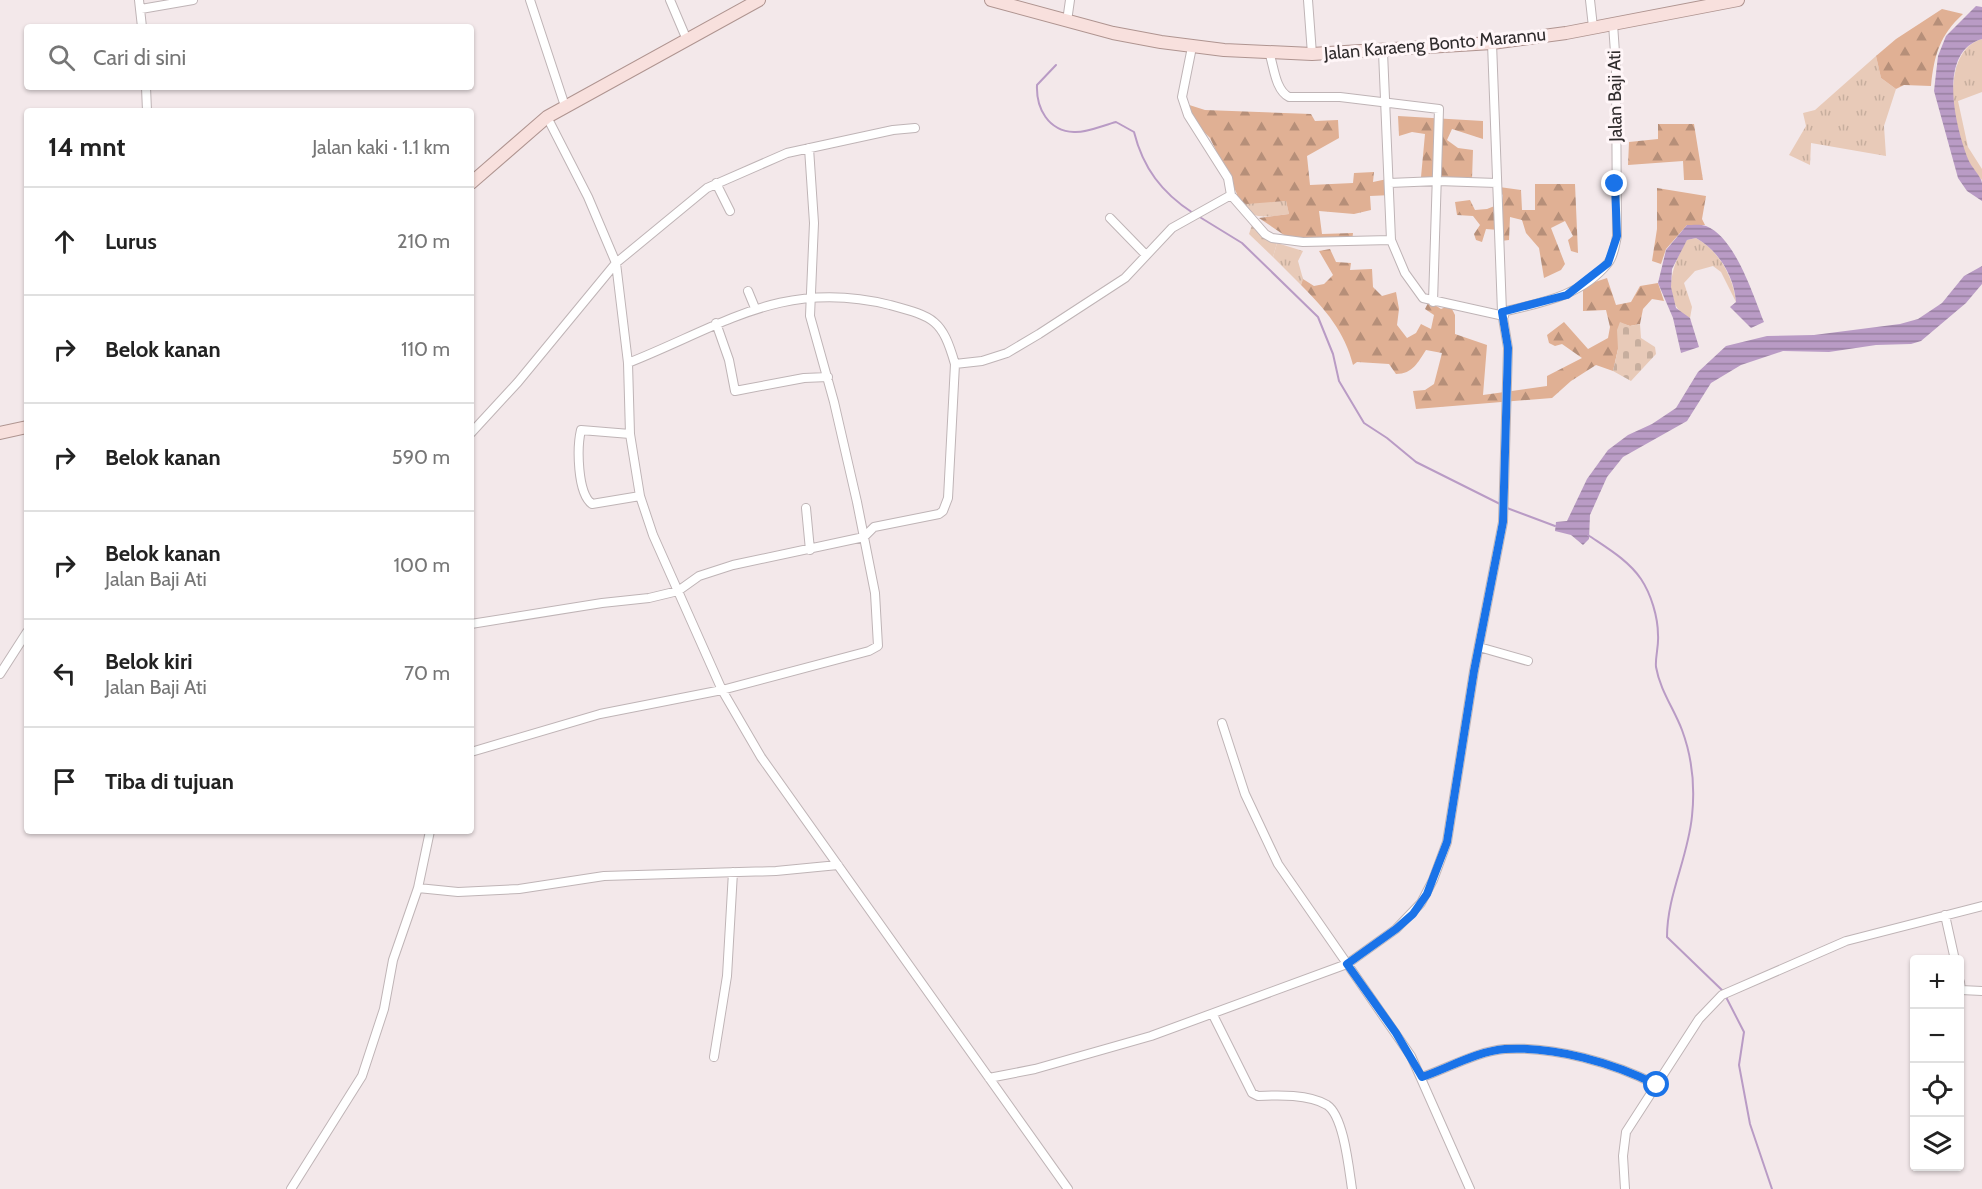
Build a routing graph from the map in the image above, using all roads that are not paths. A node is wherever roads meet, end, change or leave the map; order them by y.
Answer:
1 (193, 0) edge
2 (530, 0) edge
3 (670, 0) edge
4 (757, 0) edge
5 (991, 0) edge
6 (1070, 0) edge
7 (1308, 0) edge
8 (1590, 0) edge
9 (1738, 0) edge
10 (1013, 2) edge
11 (140, 5) edge
12 (1067, 21) junction
13 (142, 24) edge
14 (1613, 24) junction
15 (1593, 27) junction
16 (687, 40) junction
17 (1492, 43) junction
18 (1192, 47) junction
19 (1269, 52) junction
20 (1383, 52) junction
21 (1312, 54) junction
22 (146, 90) edge
23 (1387, 102) junction
24 (565, 106) junction
25 (147, 108) edge
26 (547, 117) junction
27 (915, 128) dead end
28 (809, 148) junction
29 (474, 180) edge
30 (1438, 181) junction
31 (716, 183) junction
32 (1389, 183) junction
33 (1497, 183) junction
34 (1231, 195) junction
35 (730, 211) dead end
36 (1110, 218) dead end
37 (1391, 240) junction
38 (1146, 255) junction
39 (616, 263) junction
40 (748, 291) dead end
41 (811, 297) junction
42 (1433, 302) junction
43 (755, 308) junction
44 (1503, 314) junction
45 (716, 323) junction
46 (628, 363) junction
47 (955, 364) junction
48 (828, 377) junction
49 (24, 428) edge
50 (474, 430) edge
51 (0, 433) edge
52 (630, 434) junction
53 (640, 496) junction
54 (806, 508) dead end
55 (864, 537) junction
56 (810, 550) junction
57 (678, 591) junction
58 (474, 624) edge
59 (24, 637) edge
60 (1479, 647) junction
61 (1528, 661) dead end
62 (0, 674) edge
63 (722, 690) junction
64 (1222, 723) dead end
65 (474, 751) edge
66 (429, 834) edge
67 (838, 865) junction
68 (733, 872) junction
69 (418, 888) junction
70 (1982, 906) edge
71 (1945, 915) junction
72 (1954, 955) edge
73 (1347, 964) junction
74 (1964, 990) edge
75 (1982, 991) edge
76 (1213, 1015) junction
77 (714, 1057) dead end
78 (1422, 1077) junction
79 (989, 1078) junction
80 (1657, 1085) junction
81 (291, 1189) edge
82 (1068, 1189) edge
83 (1352, 1189) edge
84 (1470, 1189) edge
85 (1625, 1189) edge

1 - 11 street
2 - 24 street
3 - 16 street
4 - 16 main road
5 - 10 main road, Jalan Karaeng Bonto Marannu
6 - 12 street
7 - 21 street
8 - 15 street
9 - 14 main road, Jalan Karaeng Bonto Marannu
10 - 12 main road, Jalan Karaeng Bonto Marannu
11 - 13 street
12 - 18 main road, Jalan Karaeng Bonto Marannu
14 - 15 main road, Jalan Karaeng Bonto Marannu
14 - 44 street, Jalan Baji Ati
15 - 17 main road, Jalan Karaeng Bonto Marannu
16 - 24 main road
17 - 20 main road, Jalan Karaeng Bonto Marannu
17 - 33 street
18 - 19 main road, Jalan Karaeng Bonto Marannu
18 - 34 street
19 - 21 main road, Jalan Karaeng Bonto Marannu
19 - 23 street
20 - 21 main road, Jalan Karaeng Bonto Marannu
20 - 23 street
22 - 25 street
23 - 30 street
23 - 32 street
24 - 26 main road
26 - 29 main road
26 - 39 street
27 - 28 street
28 - 31 street
28 - 41 street
30 - 32 street
30 - 33 street
30 - 42 street
31 - 35 street
31 - 39 street
32 - 37 street
33 - 44 street
34 - 37 street
34 - 38 street
36 - 38 street
37 - 42 street
38 - 47 street
39 - 46 street
39 - 50 street
40 - 43 street
41 - 43 street
41 - 47 street
41 - 48 street
42 - 44 street
43 - 45 street
44 - 60 street
45 - 46 street
45 - 48 street
46 - 52 street
47 - 55 street
48 - 55 street
49 - 51 main road
52 - 53 street
52 - 53 street
53 - 57 street
54 - 56 street
55 - 56 street
55 - 63 street
56 - 57 street
57 - 58 street
57 - 63 street
59 - 62 street
60 - 61 street
60 - 73 street
63 - 65 street
63 - 67 street
64 - 73 street
66 - 69 street
67 - 68 street
67 - 79 street
68 - 69 street
68 - 77 street
69 - 81 street
70 - 71 street
71 - 72 street
71 - 80 street
73 - 76 street
73 - 78 street
74 - 75 street
76 - 79 street
76 - 83 street
78 - 80 street
78 - 84 street
79 - 82 street
80 - 85 street

